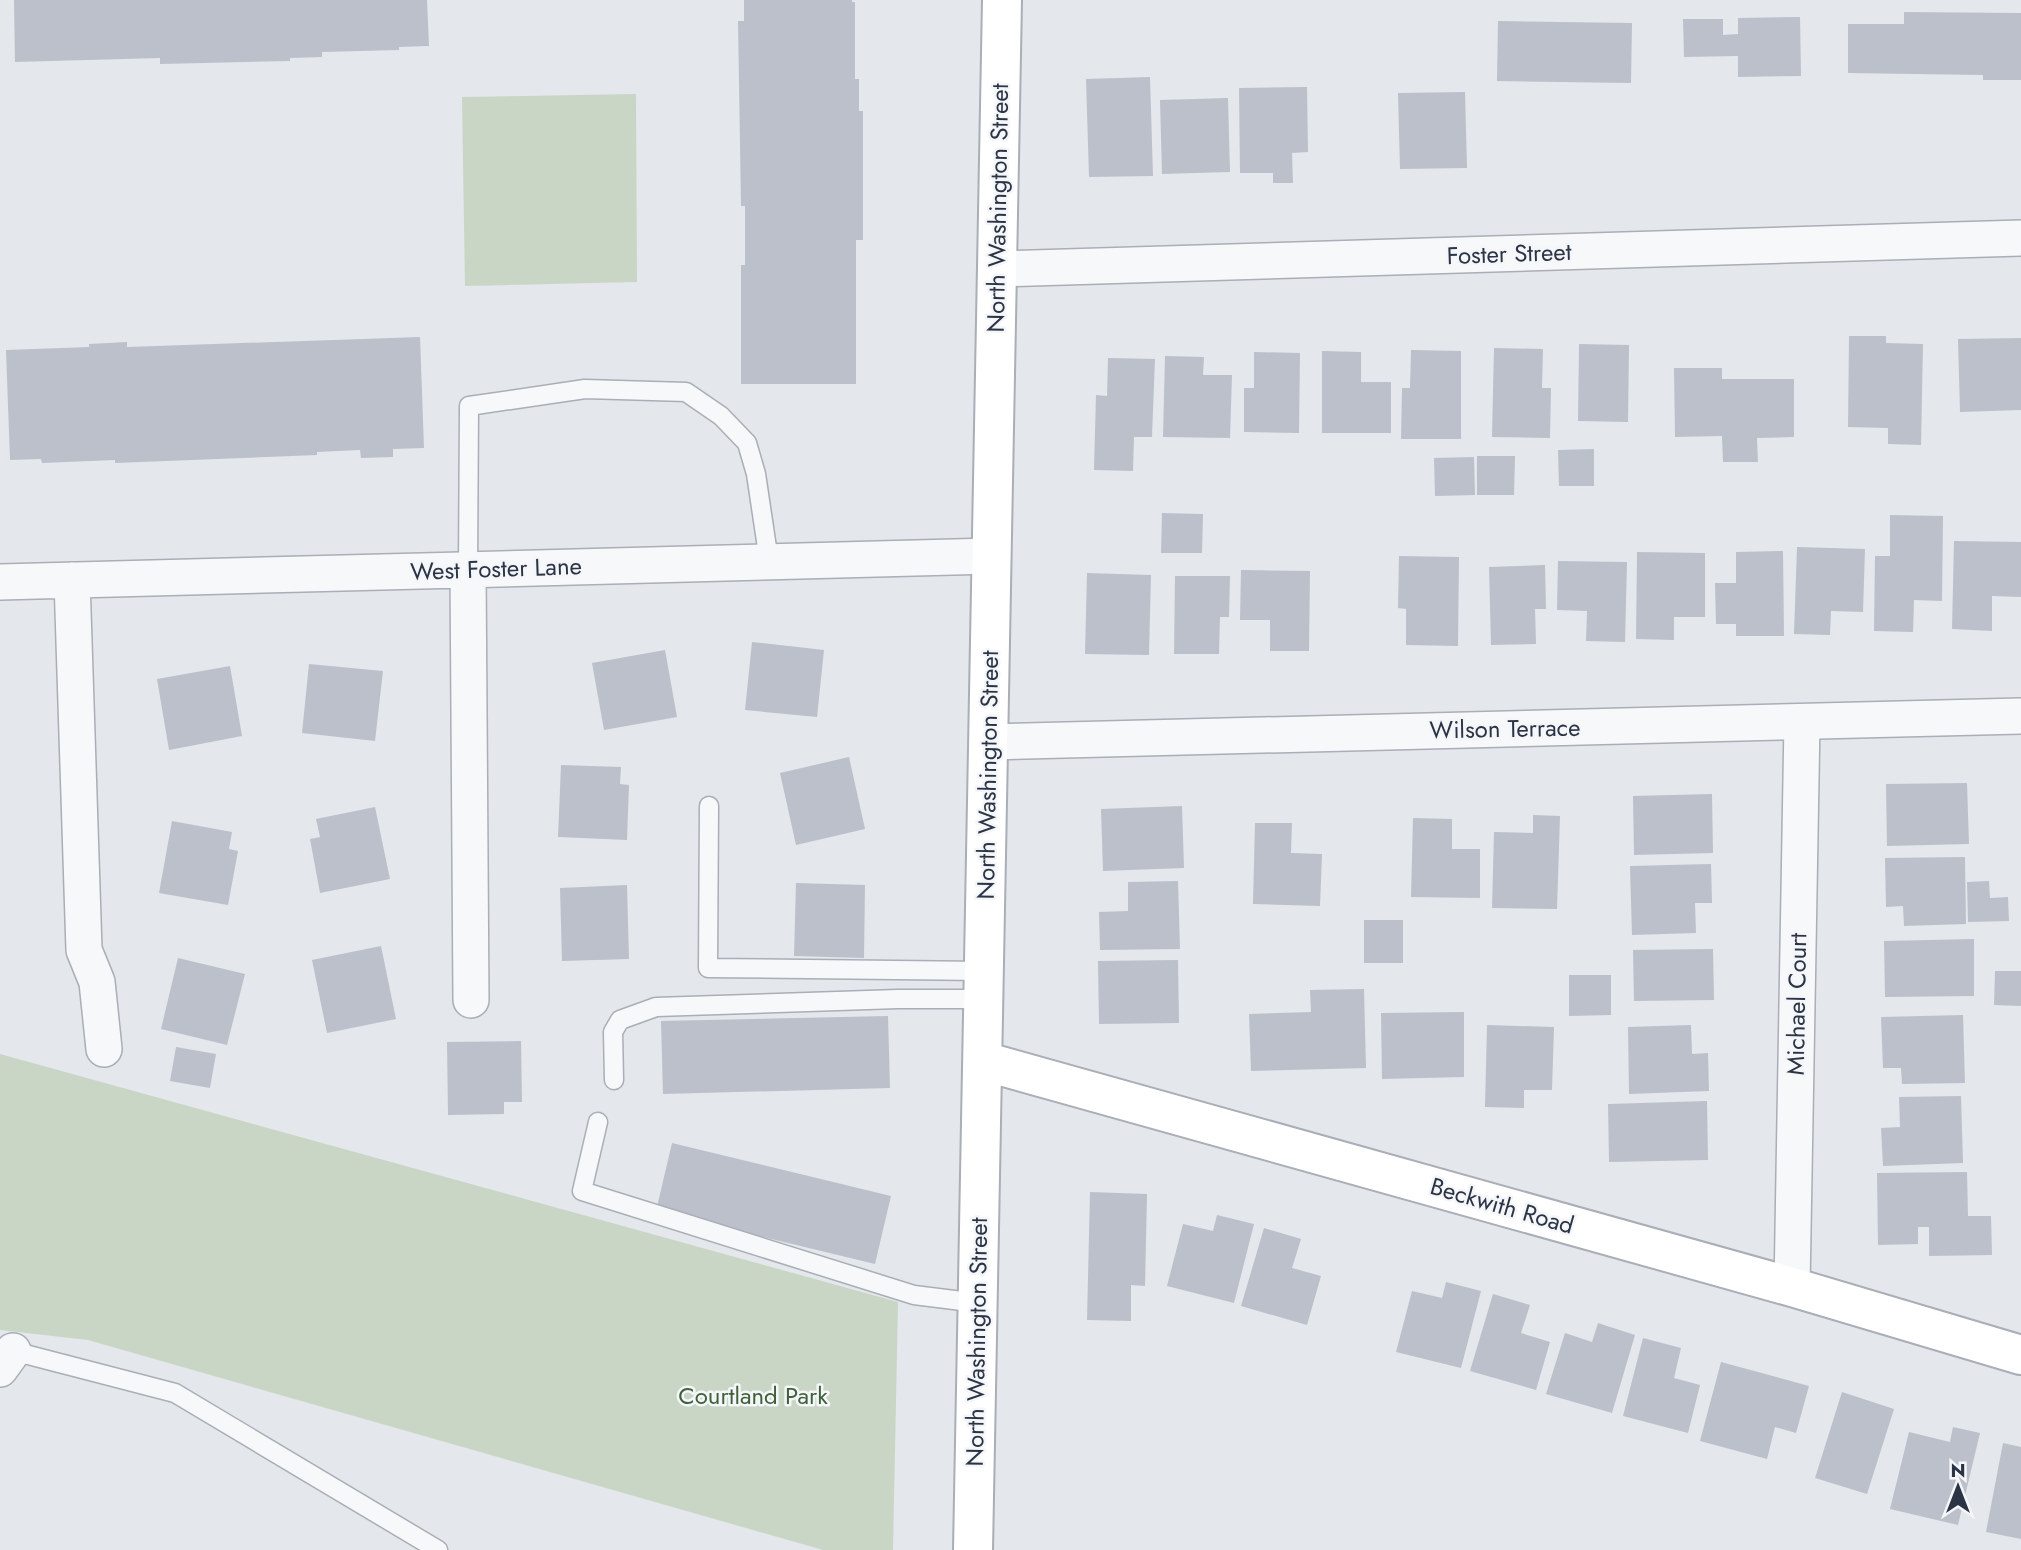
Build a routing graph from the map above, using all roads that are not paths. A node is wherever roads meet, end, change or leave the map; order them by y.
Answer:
1 (1002, 0) edge
2 (2021, 238) edge
3 (997, 269) junction
4 (992, 556) junction
5 (769, 561) junction
6 (468, 569) junction
7 (72, 580) junction
8 (0, 582) edge
9 (2021, 716) edge
10 (1802, 722) junction
11 (988, 742) junction
12 (709, 806) dead end
13 (984, 985) junction
14 (471, 1000) dead end
15 (104, 1049) dead end
16 (982, 1061) junction
17 (614, 1080) dead end
18 (598, 1122) dead end
19 (1792, 1287) junction
20 (978, 1303) junction
21 (2021, 1355) edge
22 (6, 1360) edge
23 (438, 1550) edge
24 (973, 1550) edge

1 - 3 street, North Washington Street
2 - 3 street, Foster Street
3 - 4 street, North Washington Street
4 - 5 street, West Foster Lane
4 - 11 street, North Washington Street
5 - 6 street, West Foster Lane
5 - 6 lane
6 - 7 street, West Foster Lane
6 - 14 street
7 - 8 street, West Foster Lane
7 - 15 street
9 - 10 street, Wilson Terrace
10 - 11 street, Wilson Terrace
10 - 19 street, Michael Court
11 - 13 street, North Washington Street
12 - 13 lane
13 - 16 street, North Washington Street
13 - 17 lane
16 - 19 street, Beckwith Road
16 - 20 street, North Washington Street
18 - 20 lane
19 - 21 street, Beckwith Road
20 - 24 street, North Washington Street
22 - 23 lane

